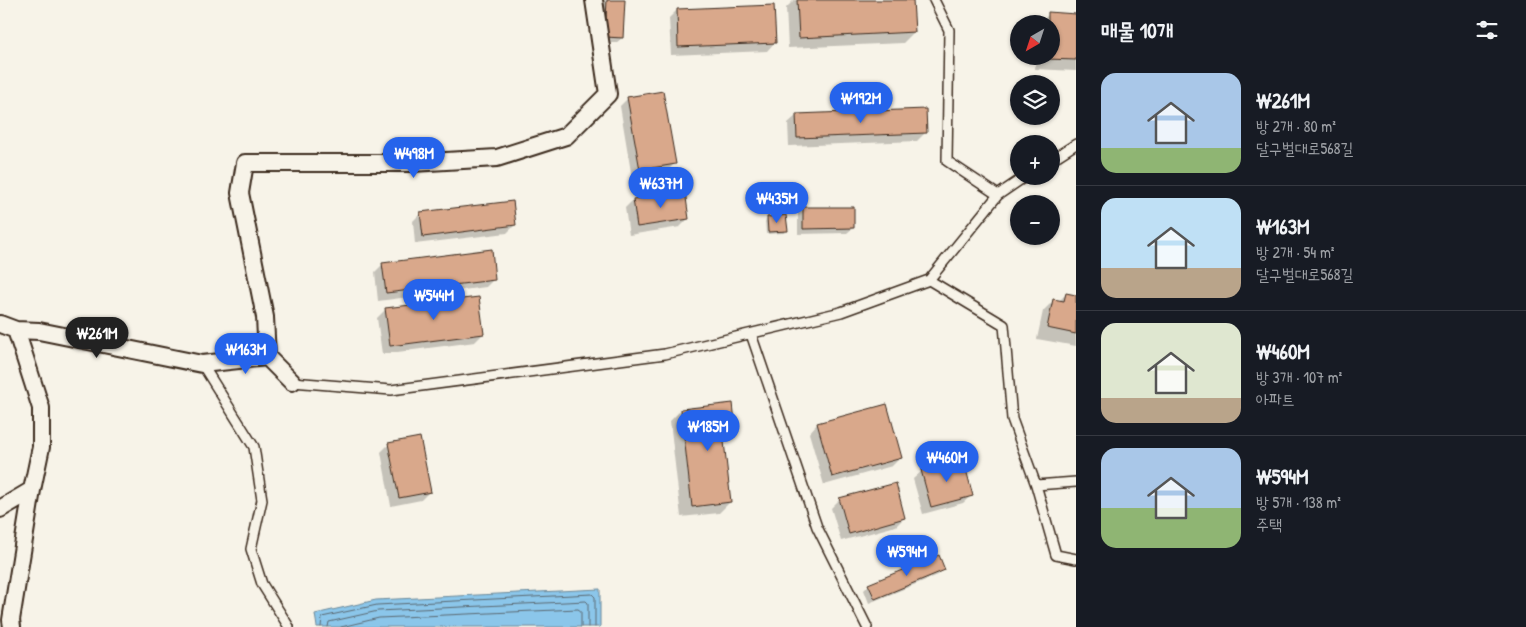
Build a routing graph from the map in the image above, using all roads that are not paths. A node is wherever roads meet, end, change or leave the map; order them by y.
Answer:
1 (594, 0) edge
2 (934, 0) edge
3 (1076, 144) edge
4 (1060, 154) edge
5 (1013, 185) edge
6 (998, 195) junction
7 (929, 280) junction
8 (0, 324) edge
9 (16, 330) junction
10 (751, 334) junction
11 (267, 357) junction
12 (202, 364) junction
13 (292, 382) joint
14 (1076, 482) edge
15 (1036, 485) junction
16 (32, 490) junction
17 (0, 509) edge
18 (1076, 559) edge
19 (12, 627) edge
20 (289, 627) edge
21 (867, 627) edge

1 - 11 street
2 - 6 lane
3 - 4 lane
5 - 6 lane
6 - 7 lane
7 - 10 lane
7 - 15 lane
8 - 9 street
9 - 12 street
9 - 16 street
10 - 13 lane
10 - 21 lane
11 - 12 street
11 - 13 street
12 - 20 lane
14 - 15 lane
15 - 18 lane
16 - 17 street
16 - 19 street

